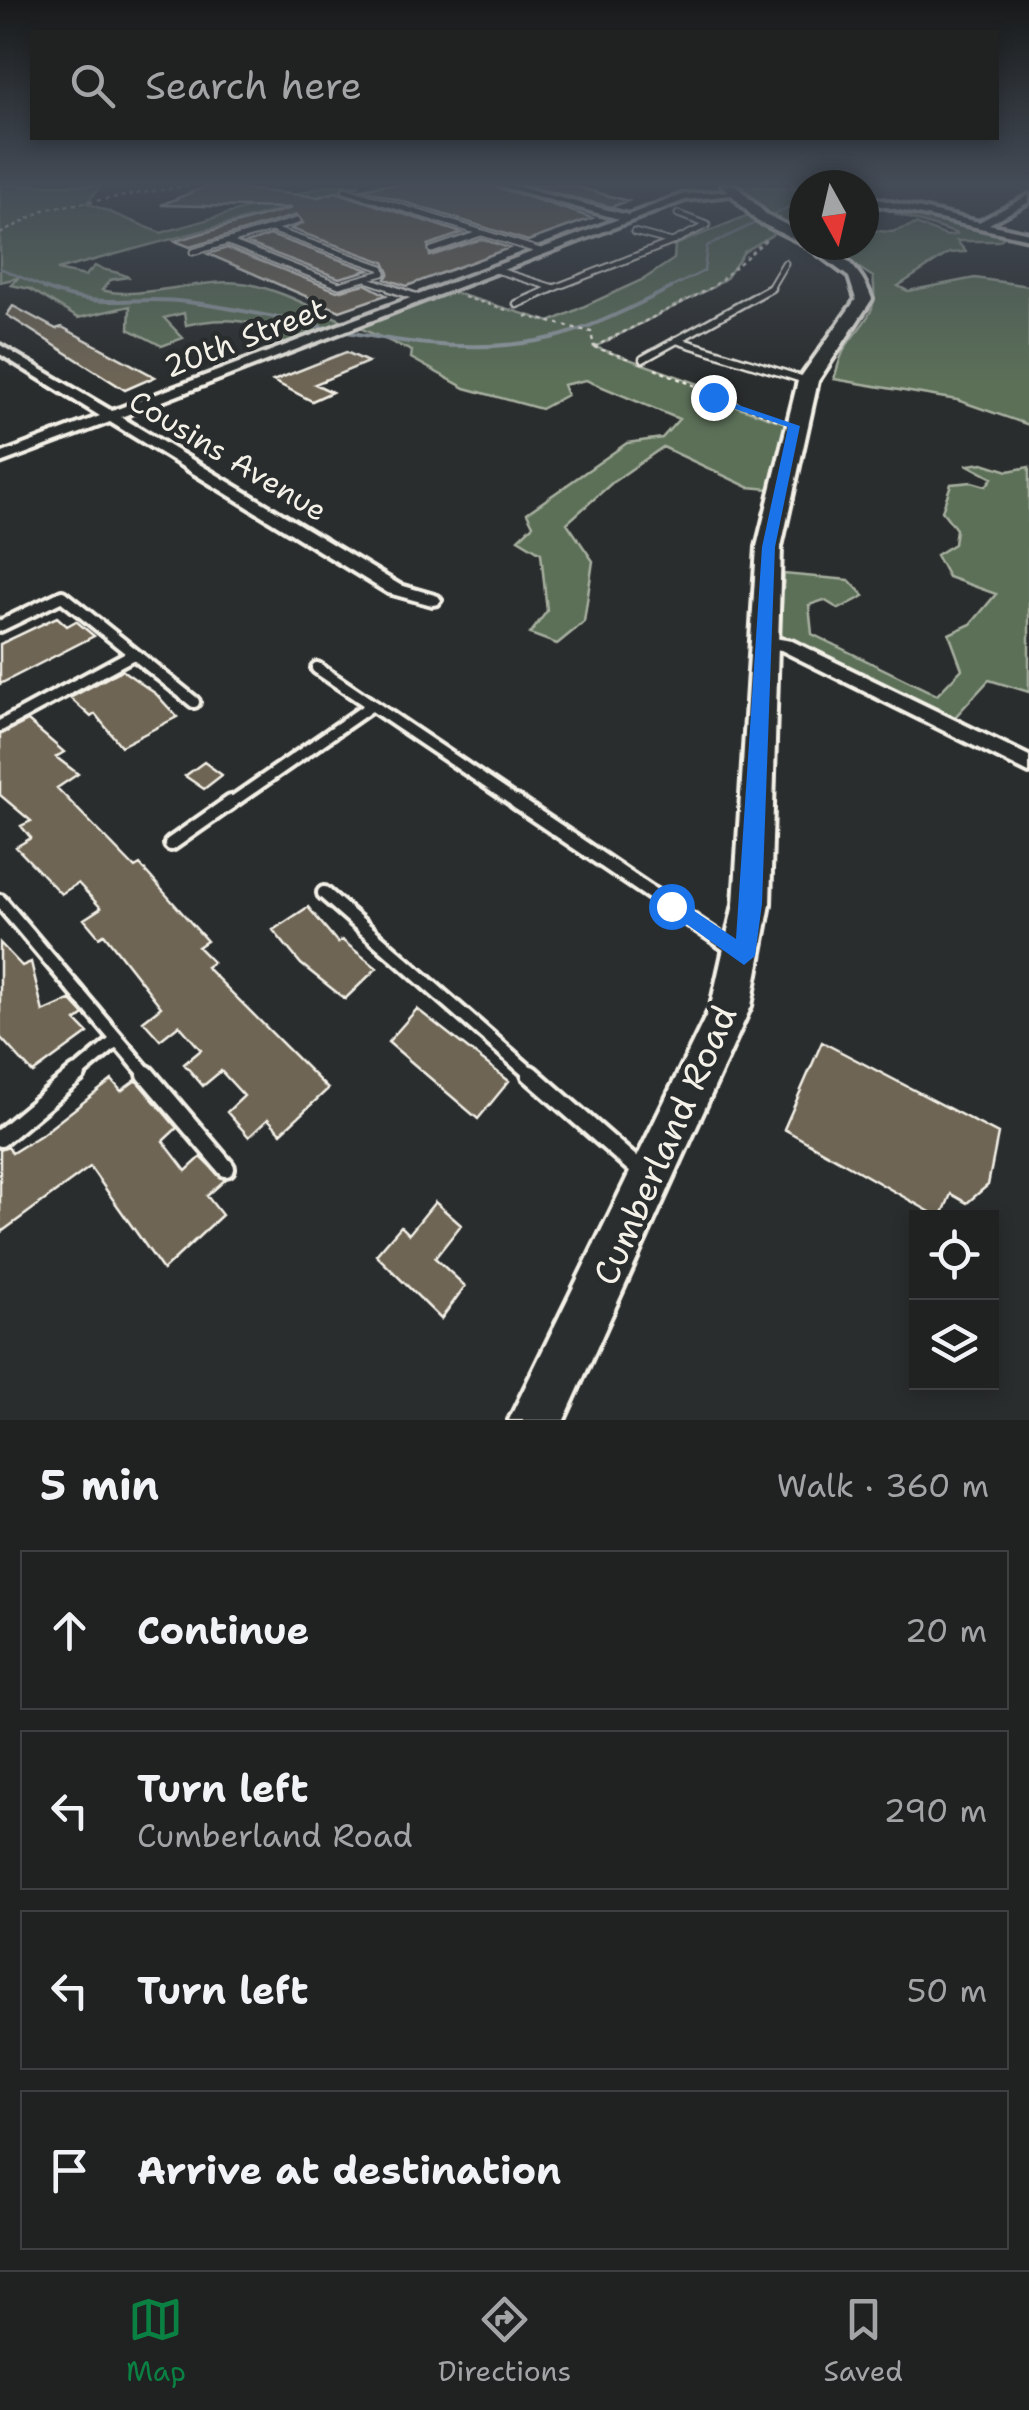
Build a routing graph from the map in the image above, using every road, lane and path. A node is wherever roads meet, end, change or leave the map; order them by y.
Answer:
1 (252, 251) edge
2 (336, 251) edge
3 (540, 251) edge
4 (648, 251) edge
5 (745, 251) edge
6 (821, 251) edge
7 (785, 263) dead end
8 (493, 269) junction
9 (370, 280) junction
10 (554, 288) junction
11 (442, 289) junction
12 (418, 298) junction
13 (517, 304) dead end
14 (676, 340) junction
15 (594, 347) junction
16 (0, 348) edge
17 (643, 359) dead end
18 (808, 381) junction
19 (111, 416) junction
20 (794, 426) junction
21 (0, 459) edge
22 (432, 600) dead end
23 (0, 626) edge
24 (762, 642) junction
25 (133, 654) junction
26 (317, 668) dead end
27 (194, 702) dead end
28 (372, 705) junction
29 (0, 726) edge
30 (1029, 765) edge
31 (171, 844) dead end
32 (324, 894) dead end
33 (0, 901) edge
34 (744, 956) junction
35 (118, 1040) junction
36 (0, 1138) edge
37 (226, 1168) dead end
38 (653, 1181) junction
39 (536, 1420) edge

1 - 9 lane
2 - 9 lane
3 - 8 street, 20th Street
4 - 10 lane
5 - 15 path
6 - 18 street, Cumberland Road
7 - 14 lane
8 - 10 lane
8 - 11 street, 20th Street
9 - 12 lane
10 - 13 lane
11 - 12 street, 20th Street
11 - 15 path
12 - 19 street, 20th Street
14 - 17 lane
14 - 18 lane
15 - 20 path
16 - 19 street, Cousins Avenue
18 - 20 street, Cumberland Road
19 - 21 street, 20th Street
19 - 22 street, Cousins Avenue
20 - 24 street, Cumberland Road
23 - 25 lane
24 - 30 street
24 - 34 street, Cumberland Road
25 - 27 lane
25 - 29 lane
26 - 28 lane
28 - 31 lane
28 - 34 lane
32 - 38 lane
33 - 35 lane
34 - 38 street, Cumberland Road
35 - 36 lane
35 - 37 lane
38 - 39 street, Cumberland Road

